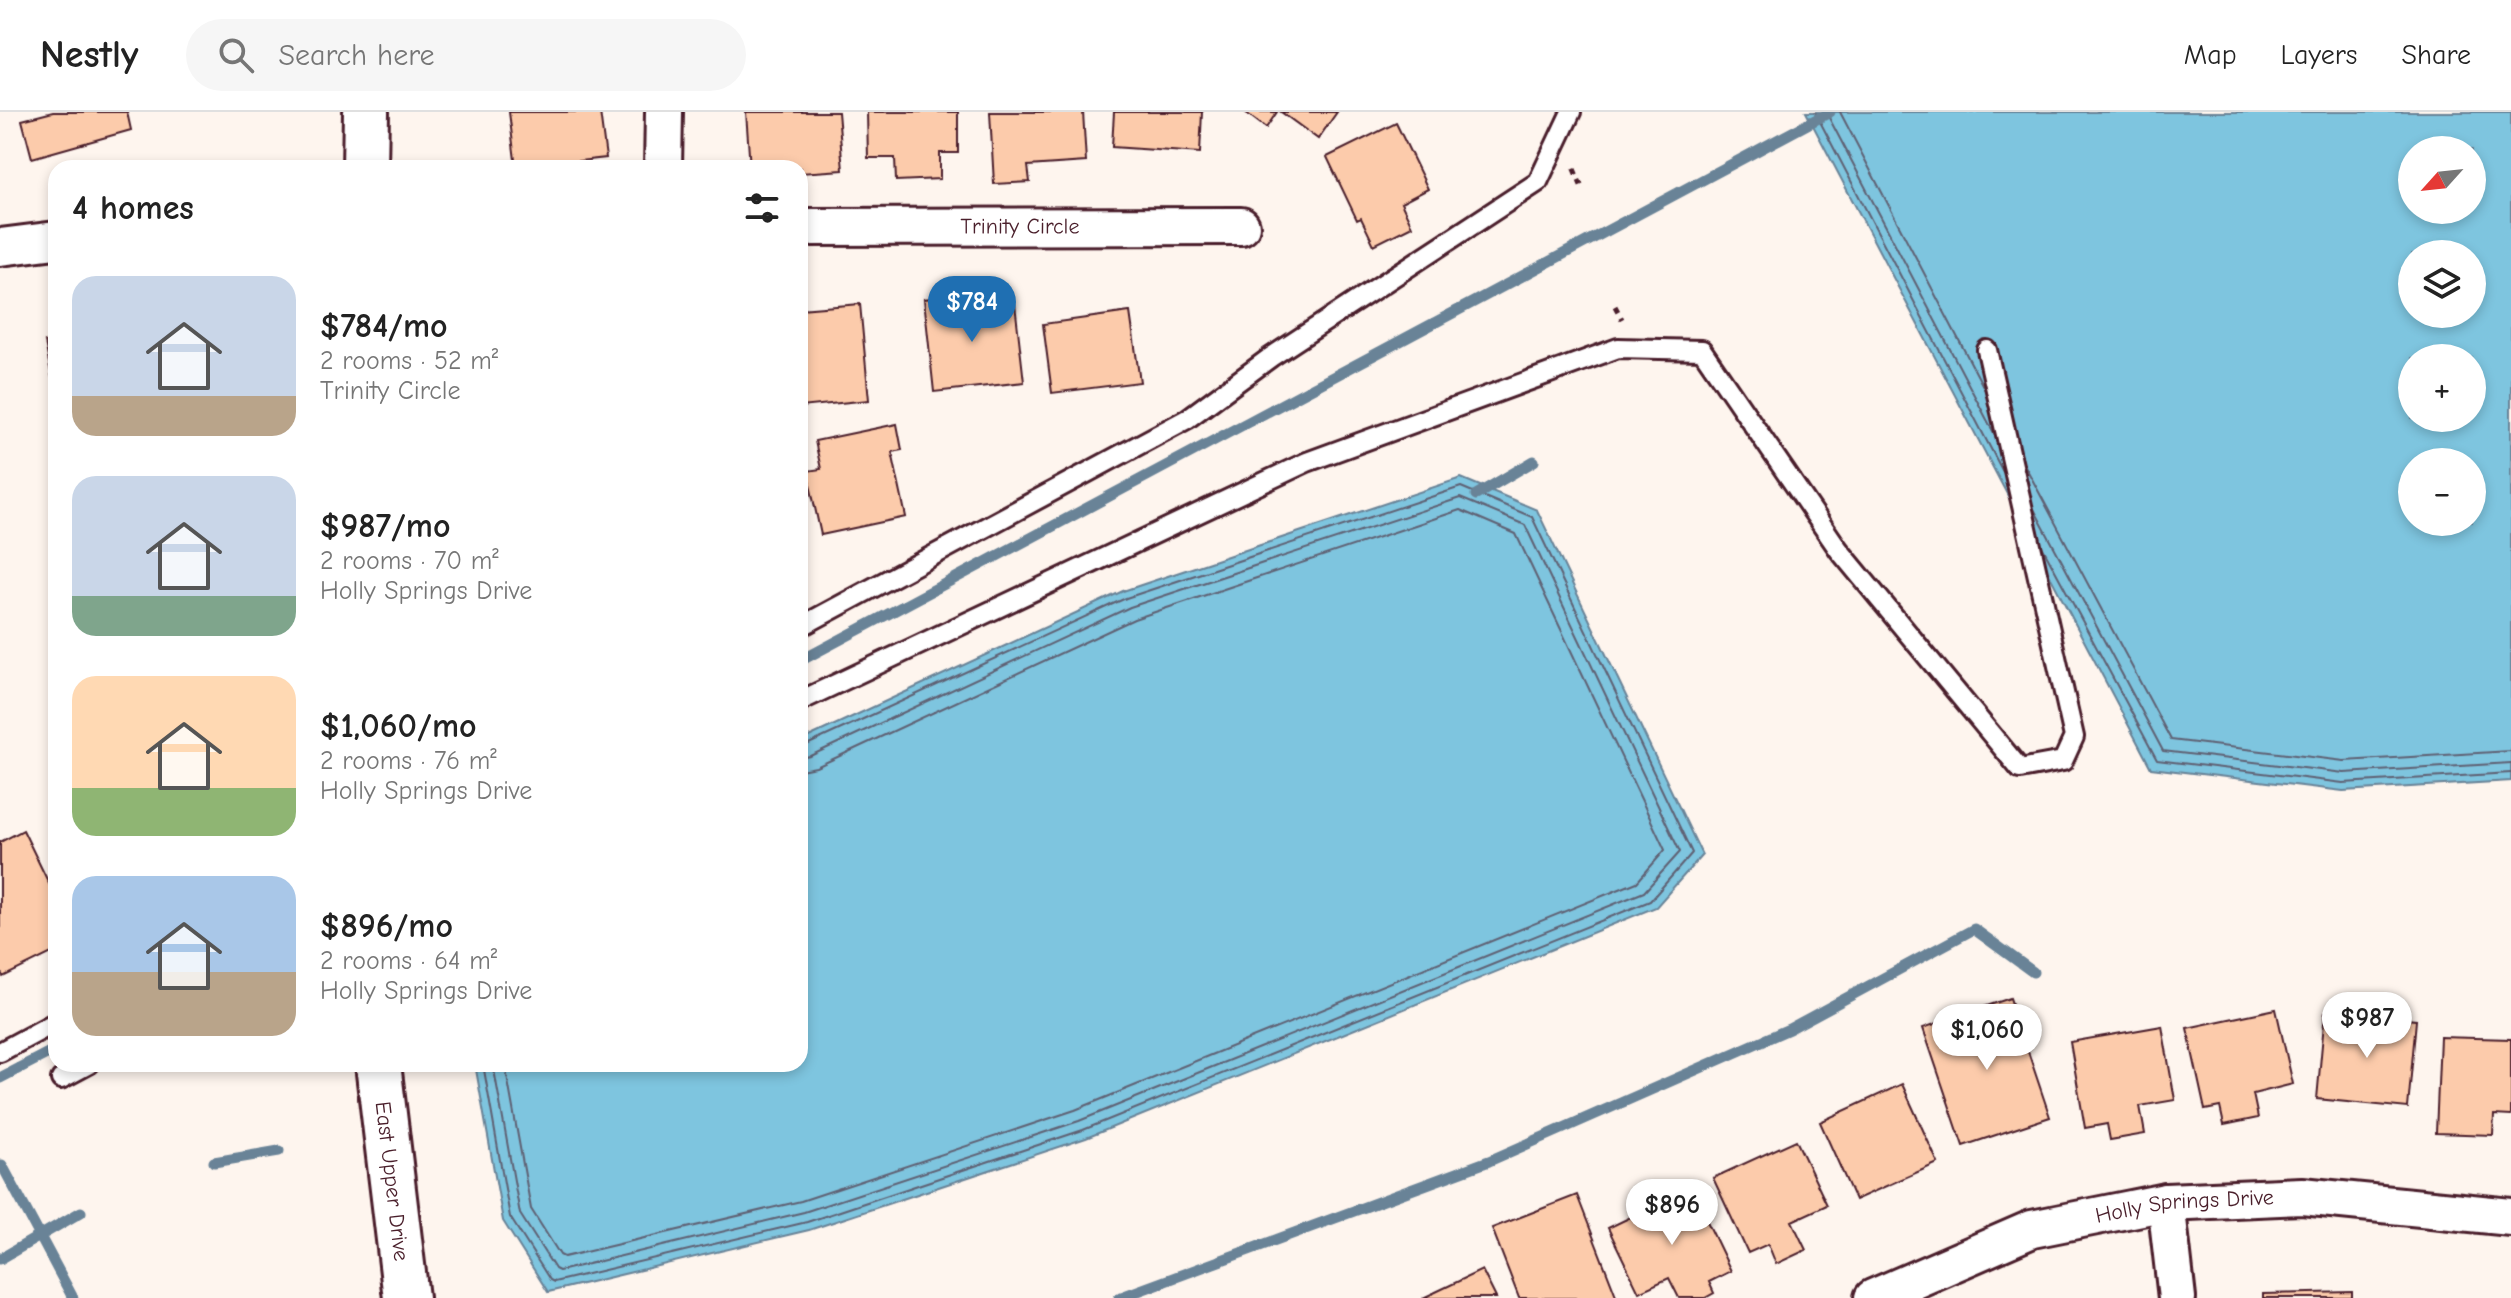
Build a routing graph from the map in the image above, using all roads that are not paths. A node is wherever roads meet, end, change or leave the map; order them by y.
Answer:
1 (366, 112) edge
2 (664, 112) edge
3 (1571, 112) edge
4 (365, 160) edge
5 (663, 160) edge
6 (1241, 226) dead end
7 (808, 227) edge
8 (48, 241) edge
9 (0, 247) edge
10 (1987, 350) dead end
11 (808, 623) edge
12 (808, 697) edge
13 (48, 1026) edge
14 (0, 1052) edge
15 (74, 1072) edge
16 (379, 1072) edge
17 (61, 1079) dead end
18 (2166, 1202) junction
19 (2511, 1217) edge
20 (406, 1298) edge
21 (1873, 1298) edge
22 (2177, 1298) edge

1 - 4 main road
2 - 5 street
3 - 11 lane
6 - 7 street, Trinity Circle
8 - 9 street
10 - 12 lane
13 - 14 lane
15 - 17 lane
16 - 20 main road, East Upper Drive
18 - 19 street, Holly Springs Drive
18 - 21 street, Holly Springs Drive
18 - 22 street

